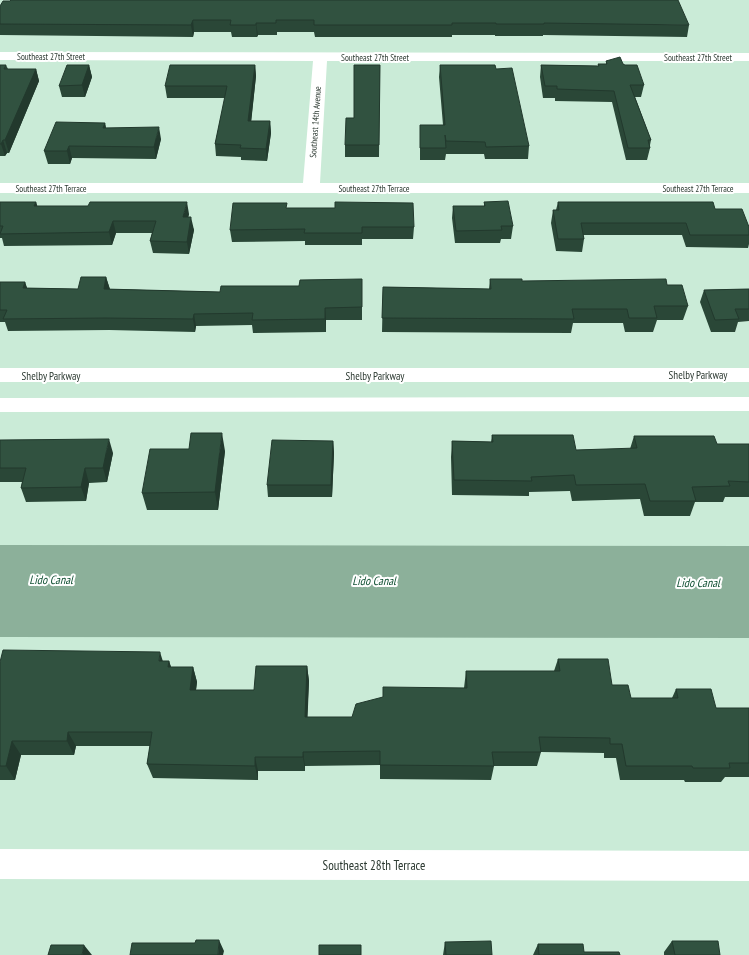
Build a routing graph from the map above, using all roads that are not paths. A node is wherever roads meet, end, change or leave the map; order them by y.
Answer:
1 (0, 56) edge
2 (320, 56) junction
3 (749, 57) edge
4 (0, 188) edge
5 (311, 188) junction
6 (749, 188) edge
7 (749, 375) edge
8 (0, 376) edge
9 (749, 404) edge
10 (0, 405) edge
11 (0, 864) edge
12 (749, 866) edge

1 - 2 street, Southeast 27th Street
2 - 3 street, Southeast 27th Street
2 - 5 street, Southeast 14th Avenue
4 - 5 street, Southeast 27th Terrace
5 - 6 street, Southeast 27th Terrace
7 - 8 street, Shelby Parkway
9 - 10 street
11 - 12 street, Southeast 28th Terrace

